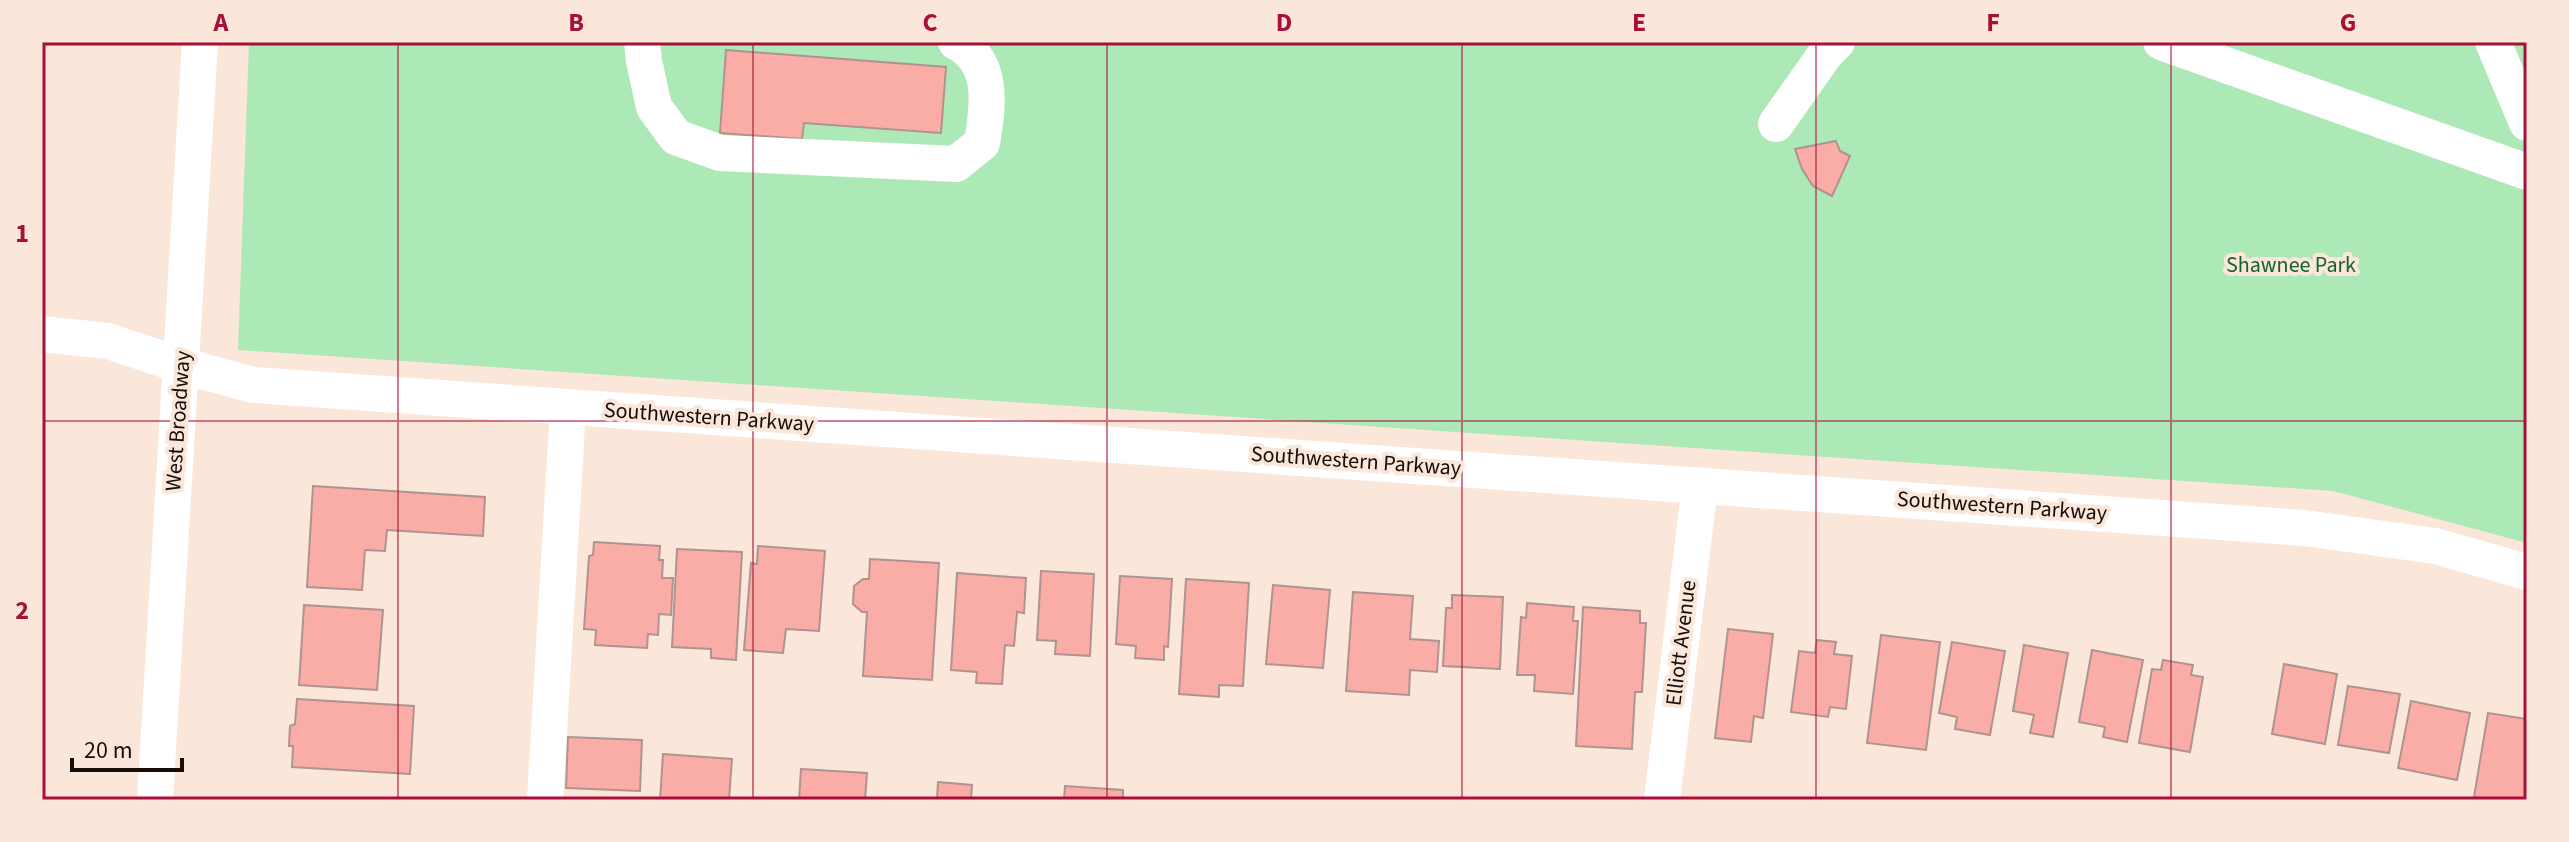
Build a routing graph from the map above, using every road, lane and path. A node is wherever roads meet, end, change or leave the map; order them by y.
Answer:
1 (200, 42) edge
2 (642, 42) edge
3 (956, 42) edge
4 (1837, 42) edge
5 (2161, 42) edge
6 (2493, 42) edge
7 (2527, 123) edge
8 (1776, 124) dead end
9 (2527, 172) edge
10 (42, 334) edge
11 (183, 366) junction
12 (568, 407) junction
13 (1700, 485) junction
14 (2527, 572) edge
15 (155, 800) edge
16 (545, 800) edge
17 (1662, 800) edge

1 - 11 street, West Broadway
2 - 3 street
4 - 8 street
5 - 9 street
6 - 7 street
10 - 11 street, Southwestern Parkway
11 - 12 street, Southwestern Parkway
11 - 15 street, West Broadway
12 - 13 street, Southwestern Parkway
12 - 16 street
13 - 14 street, Southwestern Parkway
13 - 17 street, Elliott Avenue

